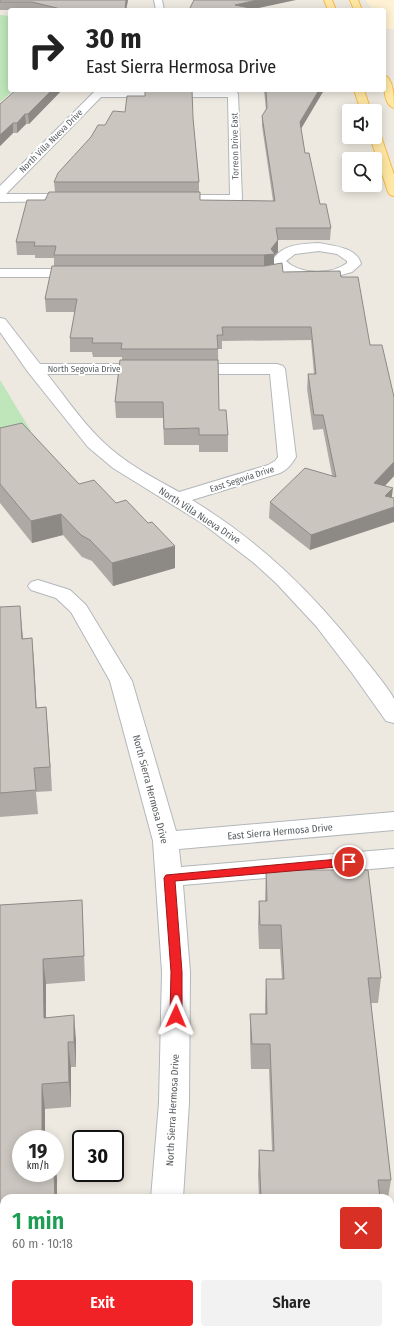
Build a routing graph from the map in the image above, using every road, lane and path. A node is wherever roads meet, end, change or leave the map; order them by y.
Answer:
1 (386, 83) edge
2 (100, 92) edge
3 (360, 92) edge
4 (364, 104) edge
5 (394, 105) edge
6 (378, 144) edge
7 (394, 192) edge
8 (0, 193) edge
9 (0, 198) edge
10 (86, 198) edge
11 (157, 199) edge
12 (288, 270) edge
13 (0, 273) edge
14 (96, 273) edge
15 (240, 273) edge
16 (0, 322) edge
17 (34, 369) junction
18 (277, 369) joint
19 (177, 499) junction
20 (38, 586) dead end
21 (394, 716) edge
22 (394, 821) edge
23 (166, 841) junction
24 (394, 858) edge
25 (170, 878) junction
26 (167, 1194) edge

1 - 5 main road
2 - 8 street, North Villa Nueva Drive
2 - 11 street, Torreon Drive East
3 - 4 main road
6 - 7 main road
9 - 10 street
12 - 15 street
13 - 14 street
16 - 17 street, North Villa Nueva Drive
17 - 18 street, North Segovia Drive
17 - 19 street, North Villa Nueva Drive
18 - 19 street, East Segovia Drive
19 - 21 street, North Villa Nueva Drive
20 - 23 street, North Sierra Hermosa Drive
22 - 23 street, East Sierra Hermosa Drive
23 - 25 street, North Sierra Hermosa Drive
24 - 25 street
25 - 26 street, North Sierra Hermosa Drive

